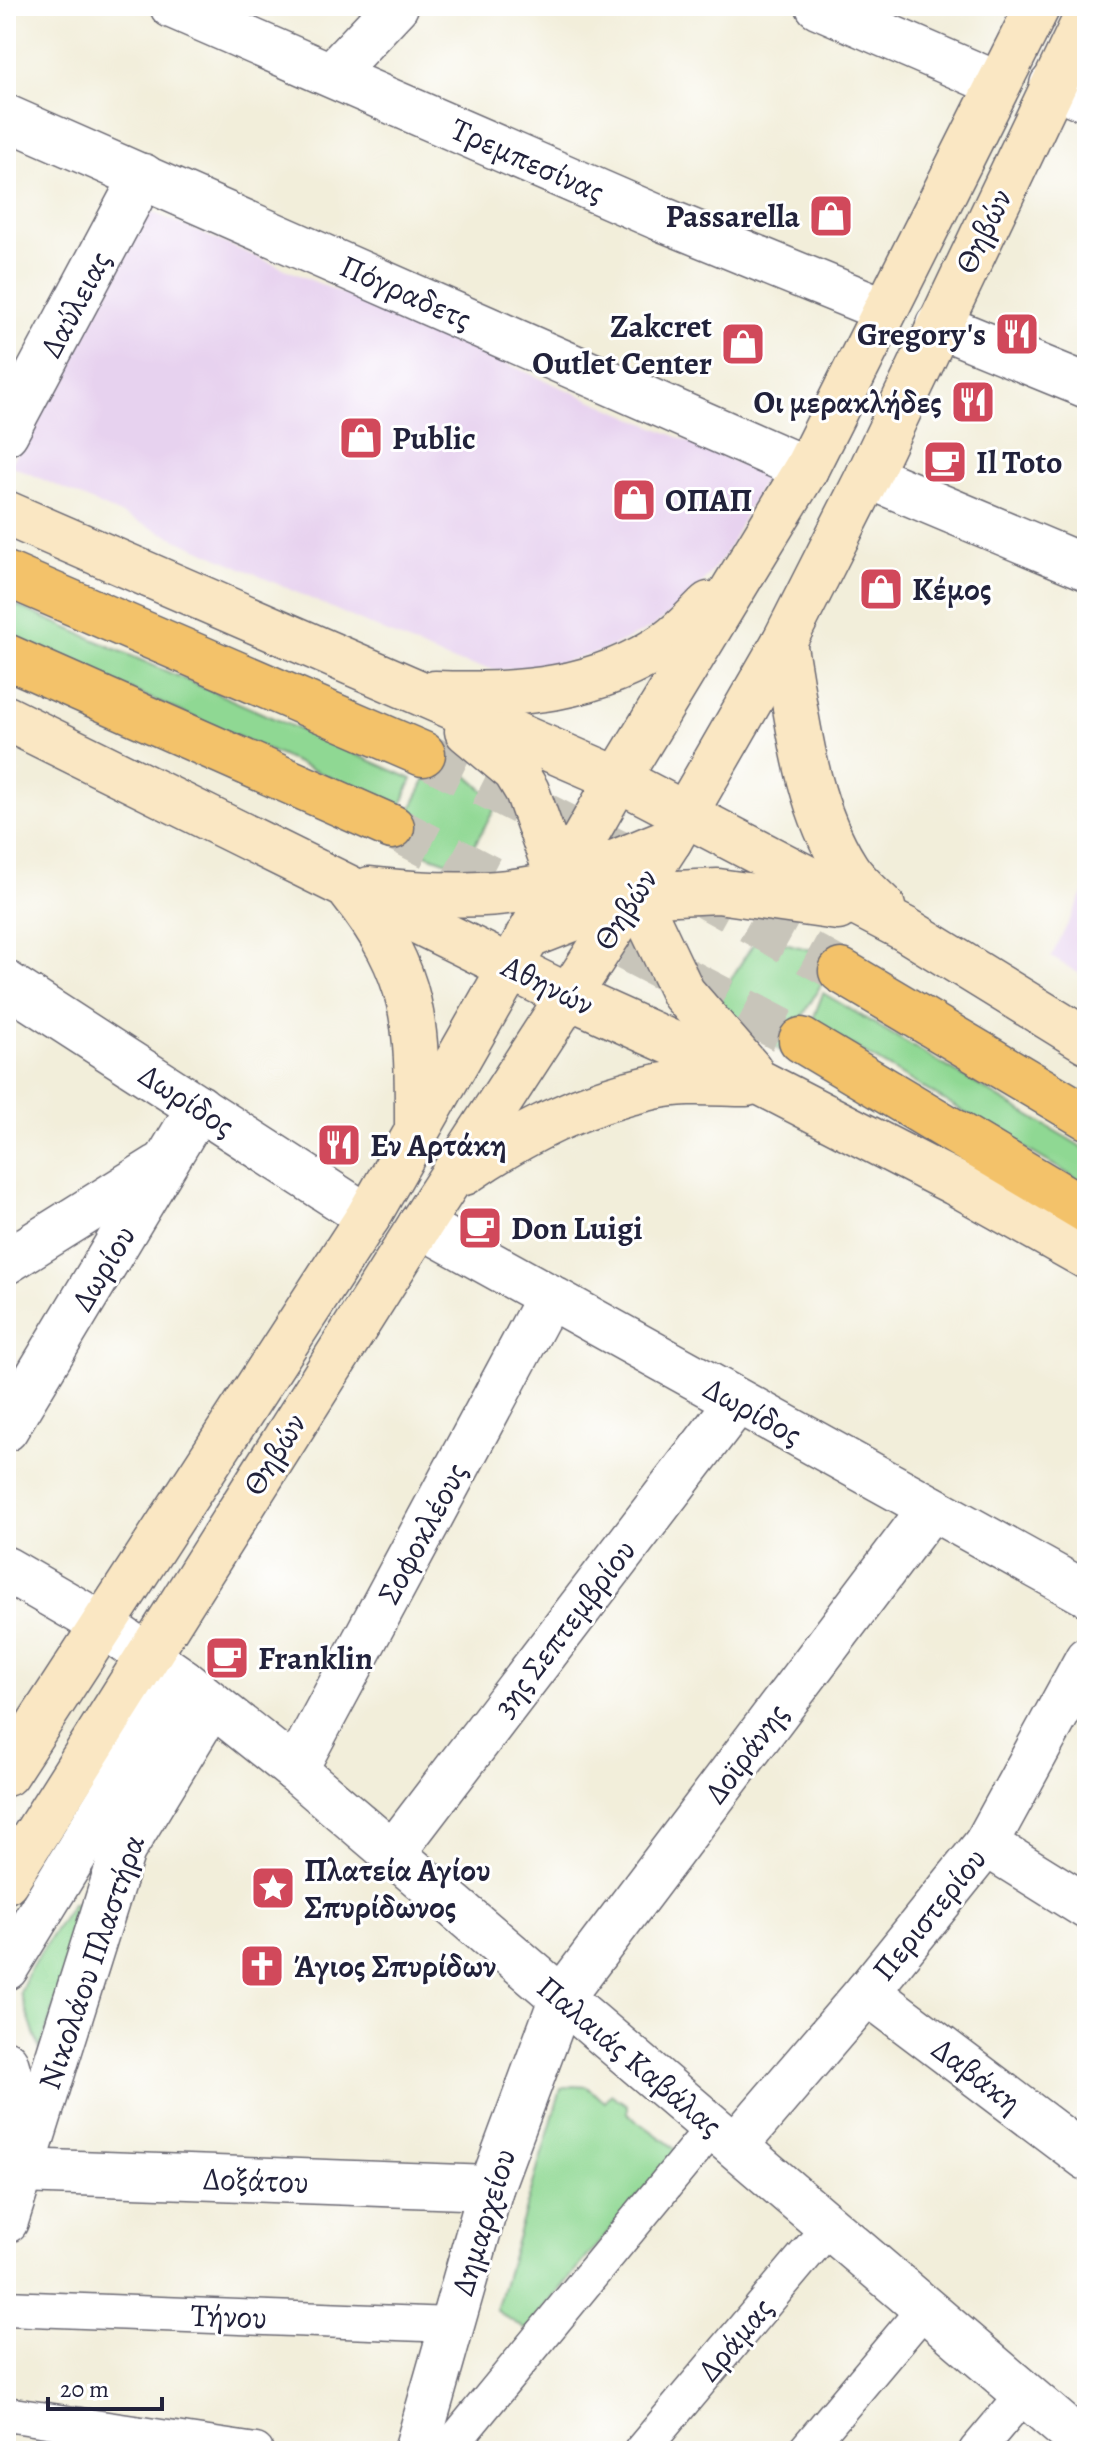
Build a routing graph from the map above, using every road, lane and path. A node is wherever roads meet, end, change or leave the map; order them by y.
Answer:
1 (172, 6) edge
2 (396, 6) edge
3 (818, 6) edge
4 (1038, 6) edge
5 (1087, 15) edge
6 (332, 74) junction
7 (998, 84) junction
8 (1070, 93) edge
9 (6, 117) edge
10 (143, 176) junction
11 (885, 310) junction
12 (938, 325) junction
13 (1087, 386) edge
14 (6, 433) edge
15 (806, 469) junction
16 (868, 476) junction
17 (6, 513) edge
18 (1087, 568) edge
19 (745, 569) junction
20 (6, 574) edge
21 (784, 642) junction
22 (6, 656) edge
23 (414, 693) junction
24 (6, 718) edge
25 (423, 754) tunnel mouth
26 (608, 796) junction
27 (392, 827) tunnel mouth
28 (677, 827) junction
29 (627, 877) junction
30 (348, 887) junction
31 (566, 901) junction
32 (905, 929) junction
33 (518, 952) junction
34 (841, 971) tunnel mouth
35 (577, 983) junction
36 (8, 988) edge
37 (801, 1040) tunnel mouth
38 (1087, 1041) edge
39 (763, 1084) junction
40 (199, 1107) junction
41 (1087, 1117) edge
42 (417, 1131) junction
43 (167, 1161) junction
44 (446, 1186) junction
45 (1087, 1211) edge
46 (368, 1217) junction
47 (420, 1225) junction
48 (1087, 1257) edge
49 (6, 1262) edge
50 (549, 1296) junction
51 (737, 1402) junction
52 (6, 1429) edge
53 (931, 1508) junction
54 (6, 1569) edge
55 (1087, 1594) edge
56 (103, 1625) junction
57 (1087, 1659) edge
58 (181, 1681) junction
59 (295, 1770) junction
60 (6, 1774) edge
61 (986, 1844) junction
62 (392, 1854) junction
63 (6, 1881) edge
64 (1087, 1907) edge
65 (6, 1968) edge
66 (867, 1992) junction
67 (562, 1997) junction
68 (6, 2063) edge
69 (724, 2136) junction
70 (26, 2157) junction
71 (1087, 2158) edge
72 (491, 2188) junction
73 (6, 2221) edge
74 (829, 2227) junction
75 (6, 2308) edge
76 (925, 2308) junction
77 (451, 2325) junction
78 (1024, 2394) junction
79 (6, 2414) edge
80 (1087, 2447) edge
81 (256, 2451) edge
82 (416, 2451) edge
83 (442, 2451) edge
84 (641, 2451) edge
85 (805, 2451) edge
86 (976, 2451) edge

1 - 6 street, Τρεμπεσίνας
2 - 6 street
3 - 7 street
4 - 7 main road, Θηβών
5 - 8 main road, Θηβών
6 - 11 street, Τρεμπεσίνας
7 - 11 main road, Θηβών
8 - 12 main road, Θηβών
9 - 10 street, Πόγραδετς
10 - 14 street, Δαύλειας
10 - 15 street, Πόγραδετς
11 - 15 main road, Θηβών
12 - 13 street
12 - 16 main road, Θηβών
15 - 19 main road, Θηβών
16 - 18 street
16 - 21 main road, Θηβών
17 - 23 main road
19 - 23 main road
19 - 26 main road, Θηβών
20 - 25 highway
21 - 28 main road, Θηβών
21 - 32 main road
22 - 27 highway
23 - 26 main road
23 - 31 main road
24 - 30 main road, Αθηνών
26 - 28 main road
26 - 29 main road
26 - 31 main road, Θηβών
28 - 29 main road
28 - 32 main road
29 - 31 main road
29 - 32 main road
29 - 35 main road, Θηβών
29 - 39 main road
30 - 31 main road
30 - 33 main road, Αθηνών
30 - 42 main road
31 - 33 main road
31 - 35 main road
32 - 38 main road
33 - 35 main road, Αθηνών
33 - 42 main road, Θηβών
34 - 41 highway
35 - 39 main road, Αθηνών
35 - 44 main road, Θηβών
36 - 40 street, Δωρίδος
37 - 45 highway
39 - 44 main road
39 - 48 main road, Αθηνών
40 - 43 street, Δωρίου
40 - 46 street, Δωρίδος
42 - 46 main road, Θηβών
43 - 49 street
43 - 52 street, Δωρίου
44 - 47 main road, Θηβών
46 - 56 main road, Θηβών
47 - 50 street, Δωρίδος
47 - 58 main road, Θηβών
50 - 51 street, Δωρίδος
50 - 59 street, Σοφοκλέους
51 - 53 street, Δωρίδος
51 - 62 street, 3ης Σεπτεμβρίου
53 - 55 street, Δωρίδος
53 - 67 street, Δοϊράνης
54 - 56 street, Παλαιάς Καβάλας
56 - 58 street, Παλαιάς Καβάλας
56 - 60 main road, Θηβών
57 - 61 street, Περιστερίου
58 - 59 street, Παλαιάς Καβάλας
58 - 63 main road, Θηβών
58 - 65 street, Νικολάου Πλαστήρα
58 - 70 street, Νικολάου Πλαστήρα
59 - 62 street, Παλαιάς Καβάλας
61 - 64 street
61 - 66 street, Περιστερίου
62 - 67 street, Παλαιάς Καβάλας
66 - 69 street, Περιστερίου
66 - 71 street, Δαβάκη
67 - 69 street, Παλαιάς Καβάλας
67 - 72 street, Δημαρχείου
68 - 70 street, Νικολάου Πλαστήρα
69 - 74 street, Παλαιάς Καβάλας
69 - 83 street, Περιστερίου
70 - 72 street, Δοξάτου
70 - 73 street, Νικολάου Πλαστήρα
72 - 77 street, Δημαρχείου
74 - 76 street, Παλαιάς Καβάλας
74 - 84 street, Δράμας
75 - 77 street, Τήνου
76 - 78 street, Παλαιάς Καβάλας
76 - 85 street
77 - 82 street, Δημαρχείου
78 - 80 street, Παλαιάς Καβάλας
78 - 86 street
79 - 81 street

